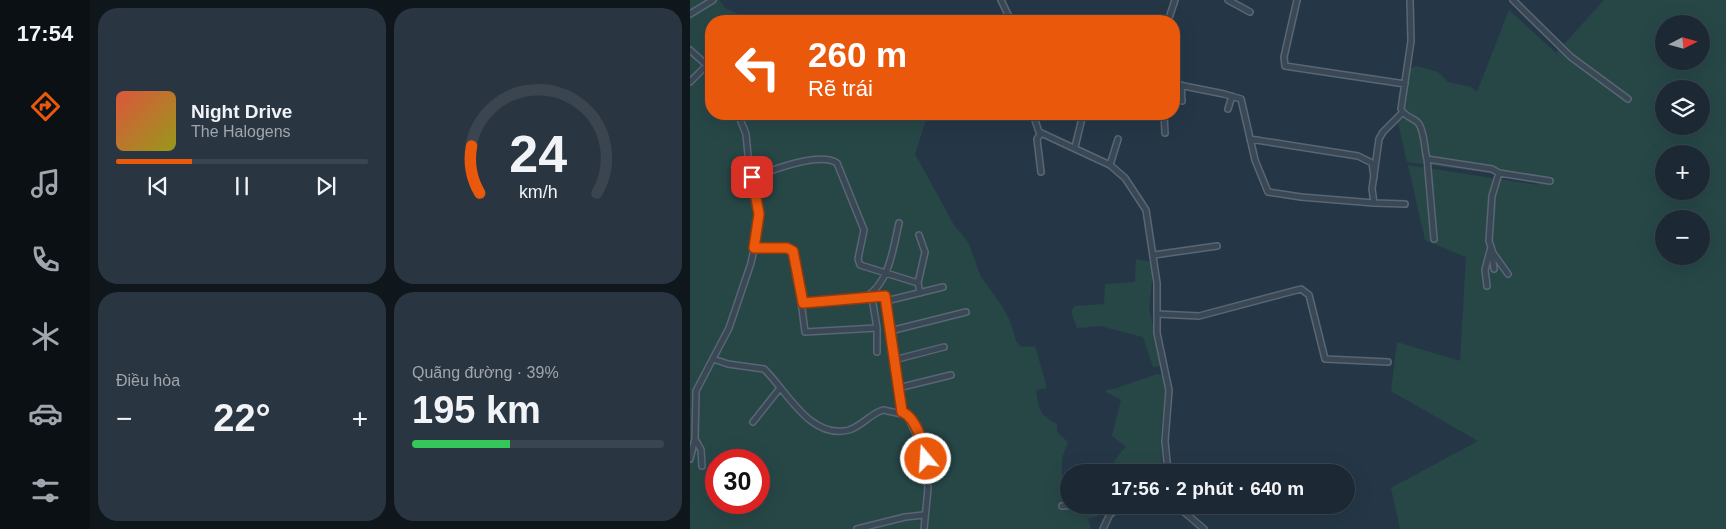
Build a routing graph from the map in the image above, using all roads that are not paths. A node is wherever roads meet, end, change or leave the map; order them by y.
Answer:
1 (713, 0) edge
2 (1001, 0) edge
3 (1175, 0) edge
4 (1228, 0) edge
5 (1297, 0) edge
6 (1410, 0) edge
7 (1513, 0) edge
8 (1250, 12) dead end
9 (690, 14) edge
10 (1008, 15) edge
11 (1170, 15) edge
12 (690, 50) edge
13 (705, 63) edge
14 (705, 70) edge
15 (690, 82) edge
16 (1405, 84) junction
17 (1181, 85) joint
18 (1232, 96) junction
19 (1628, 99) dead end
20 (1182, 101) dead end
21 (1228, 109) dead end
22 (1402, 112) junction
23 (740, 120) edge
24 (1035, 120) edge
25 (1082, 120) edge
26 (1164, 120) edge
27 (1041, 133) junction
28 (1165, 133) dead end
29 (1118, 139) dead end
30 (1250, 139) junction
31 (1075, 147) junction
32 (1427, 157) junction
33 (1110, 165) junction
34 (1041, 172) dead end
35 (1499, 173) junction
36 (752, 177) junction
37 (1374, 177) junction
38 (1550, 180) dead end
39 (1374, 203) junction
40 (1405, 204) dead end
41 (900, 223) dead end
42 (919, 235) dead end
43 (1434, 240) dead end
44 (1217, 246) dead end
45 (1490, 247) junction
46 (754, 248) junction
47 (1154, 255) junction
48 (1494, 269) dead end
49 (886, 274) junction
50 (1508, 274) dead end
51 (918, 283) junction
52 (1487, 286) dead end
53 (943, 287) dead end
54 (920, 293) junction
55 (864, 298) junction
56 (872, 298) junction
57 (802, 301) junction
58 (886, 301) junction
59 (966, 312) dead end
60 (1157, 314) junction
61 (877, 328) junction
62 (890, 331) junction
63 (944, 347) dead end
64 (877, 352) dead end
65 (713, 359) junction
66 (894, 360) junction
67 (1388, 362) dead end
68 (951, 375) dead end
69 (780, 388) junction
70 (898, 388) junction
71 (902, 412) junction
72 (695, 417) junction
73 (690, 421) edge
74 (754, 422) dead end
75 (695, 439) junction
76 (690, 460) edge
77 (1167, 464) edge
78 (702, 466) dead end
79 (1112, 514) edge
80 (1186, 514) edge
81 (924, 515) junction
82 (857, 529) edge
83 (924, 529) edge
84 (1103, 529) edge
85 (1204, 529) edge

1 - 9 street
2 - 10 street
3 - 11 street
4 - 8 street
5 - 16 street
6 - 16 street
7 - 19 street
12 - 13 street
14 - 15 street
16 - 22 street
17 - 18 street
17 - 20 street
18 - 21 street
18 - 30 street
22 - 32 street
22 - 37 street
23 - 36 street
24 - 27 street
25 - 31 street
26 - 28 street
27 - 31 street
27 - 34 street
29 - 33 street
30 - 37 street
30 - 39 street
31 - 33 street
32 - 35 street
32 - 43 street
33 - 47 street
35 - 38 street
35 - 45 street
36 - 46 street
36 - 49 street
37 - 39 street
39 - 40 street
41 - 49 street
42 - 51 street
44 - 47 street
45 - 48 street
45 - 50 street
45 - 52 street
46 - 57 street
46 - 65 street
47 - 60 street
49 - 51 street
49 - 55 street
51 - 54 street
53 - 54 street
54 - 58 street
55 - 56 street
55 - 57 street
56 - 58 street
56 - 61 street
57 - 61 street
58 - 62 street
59 - 62 street
60 - 67 street
60 - 77 street
61 - 64 street
62 - 66 street
63 - 66 street
65 - 69 street
65 - 72 street
66 - 70 street
68 - 70 street
69 - 71 street
69 - 74 street
70 - 71 street
71 - 81 street
72 - 73 street
72 - 75 street
75 - 76 street
75 - 78 street
79 - 84 street
80 - 85 street
81 - 82 street
81 - 83 street

